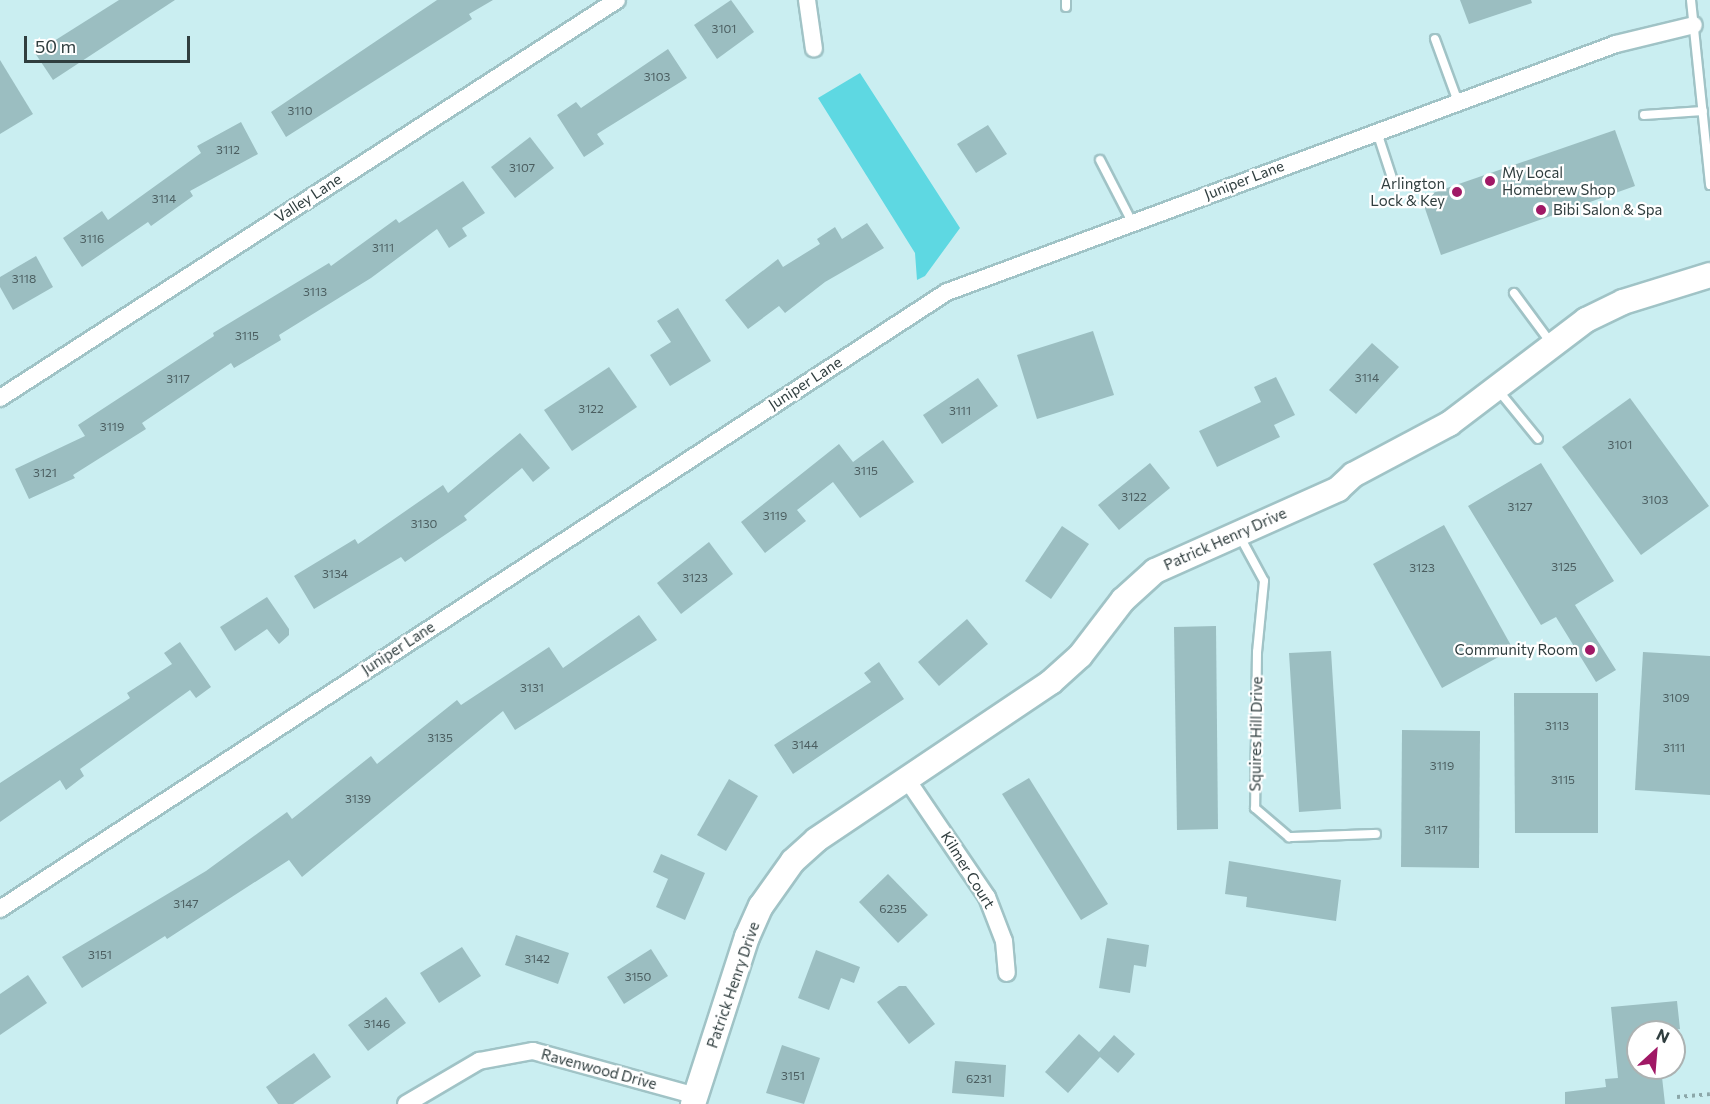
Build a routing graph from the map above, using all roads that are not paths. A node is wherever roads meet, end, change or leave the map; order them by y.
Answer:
1 (617, 0) edge
2 (807, 0) edge
3 (1691, 0) edge
4 (1694, 25) junction
5 (1435, 39) dead end
6 (814, 49) dead end
7 (1458, 102) junction
8 (1703, 111) junction
9 (1644, 115) dead end
10 (1377, 131) junction
11 (1100, 160) dead end
12 (1394, 181) dead end
13 (1710, 185) edge
14 (1132, 222) junction
15 (1710, 275) edge
16 (1514, 293) dead end
17 (1552, 345) junction
18 (1497, 390) junction
19 (0, 398) edge
20 (1538, 439) dead end
21 (1238, 535) junction
22 (906, 778) junction
23 (1376, 834) dead end
24 (0, 909) edge
25 (1007, 973) dead end
26 (694, 1100) edge
27 (405, 1104) edge

1 - 19 street, Valley Lane
2 - 6 street
3 - 4 lane
4 - 7 street, Juniper Lane
4 - 8 lane
5 - 7 lane
7 - 10 street, Juniper Lane
8 - 9 lane
8 - 13 lane
10 - 12 lane
10 - 14 street, Juniper Lane
11 - 14 lane
14 - 24 street, Juniper Lane
15 - 17 street, Patrick Henry Drive
16 - 17 lane
17 - 18 street, Patrick Henry Drive
18 - 20 lane
18 - 21 street, Patrick Henry Drive
21 - 22 street, Patrick Henry Drive
21 - 23 lane, Squires Hill Drive
22 - 25 street, Kilmer Court
22 - 26 street, Patrick Henry Drive
26 - 27 street, Ravenwood Drive

